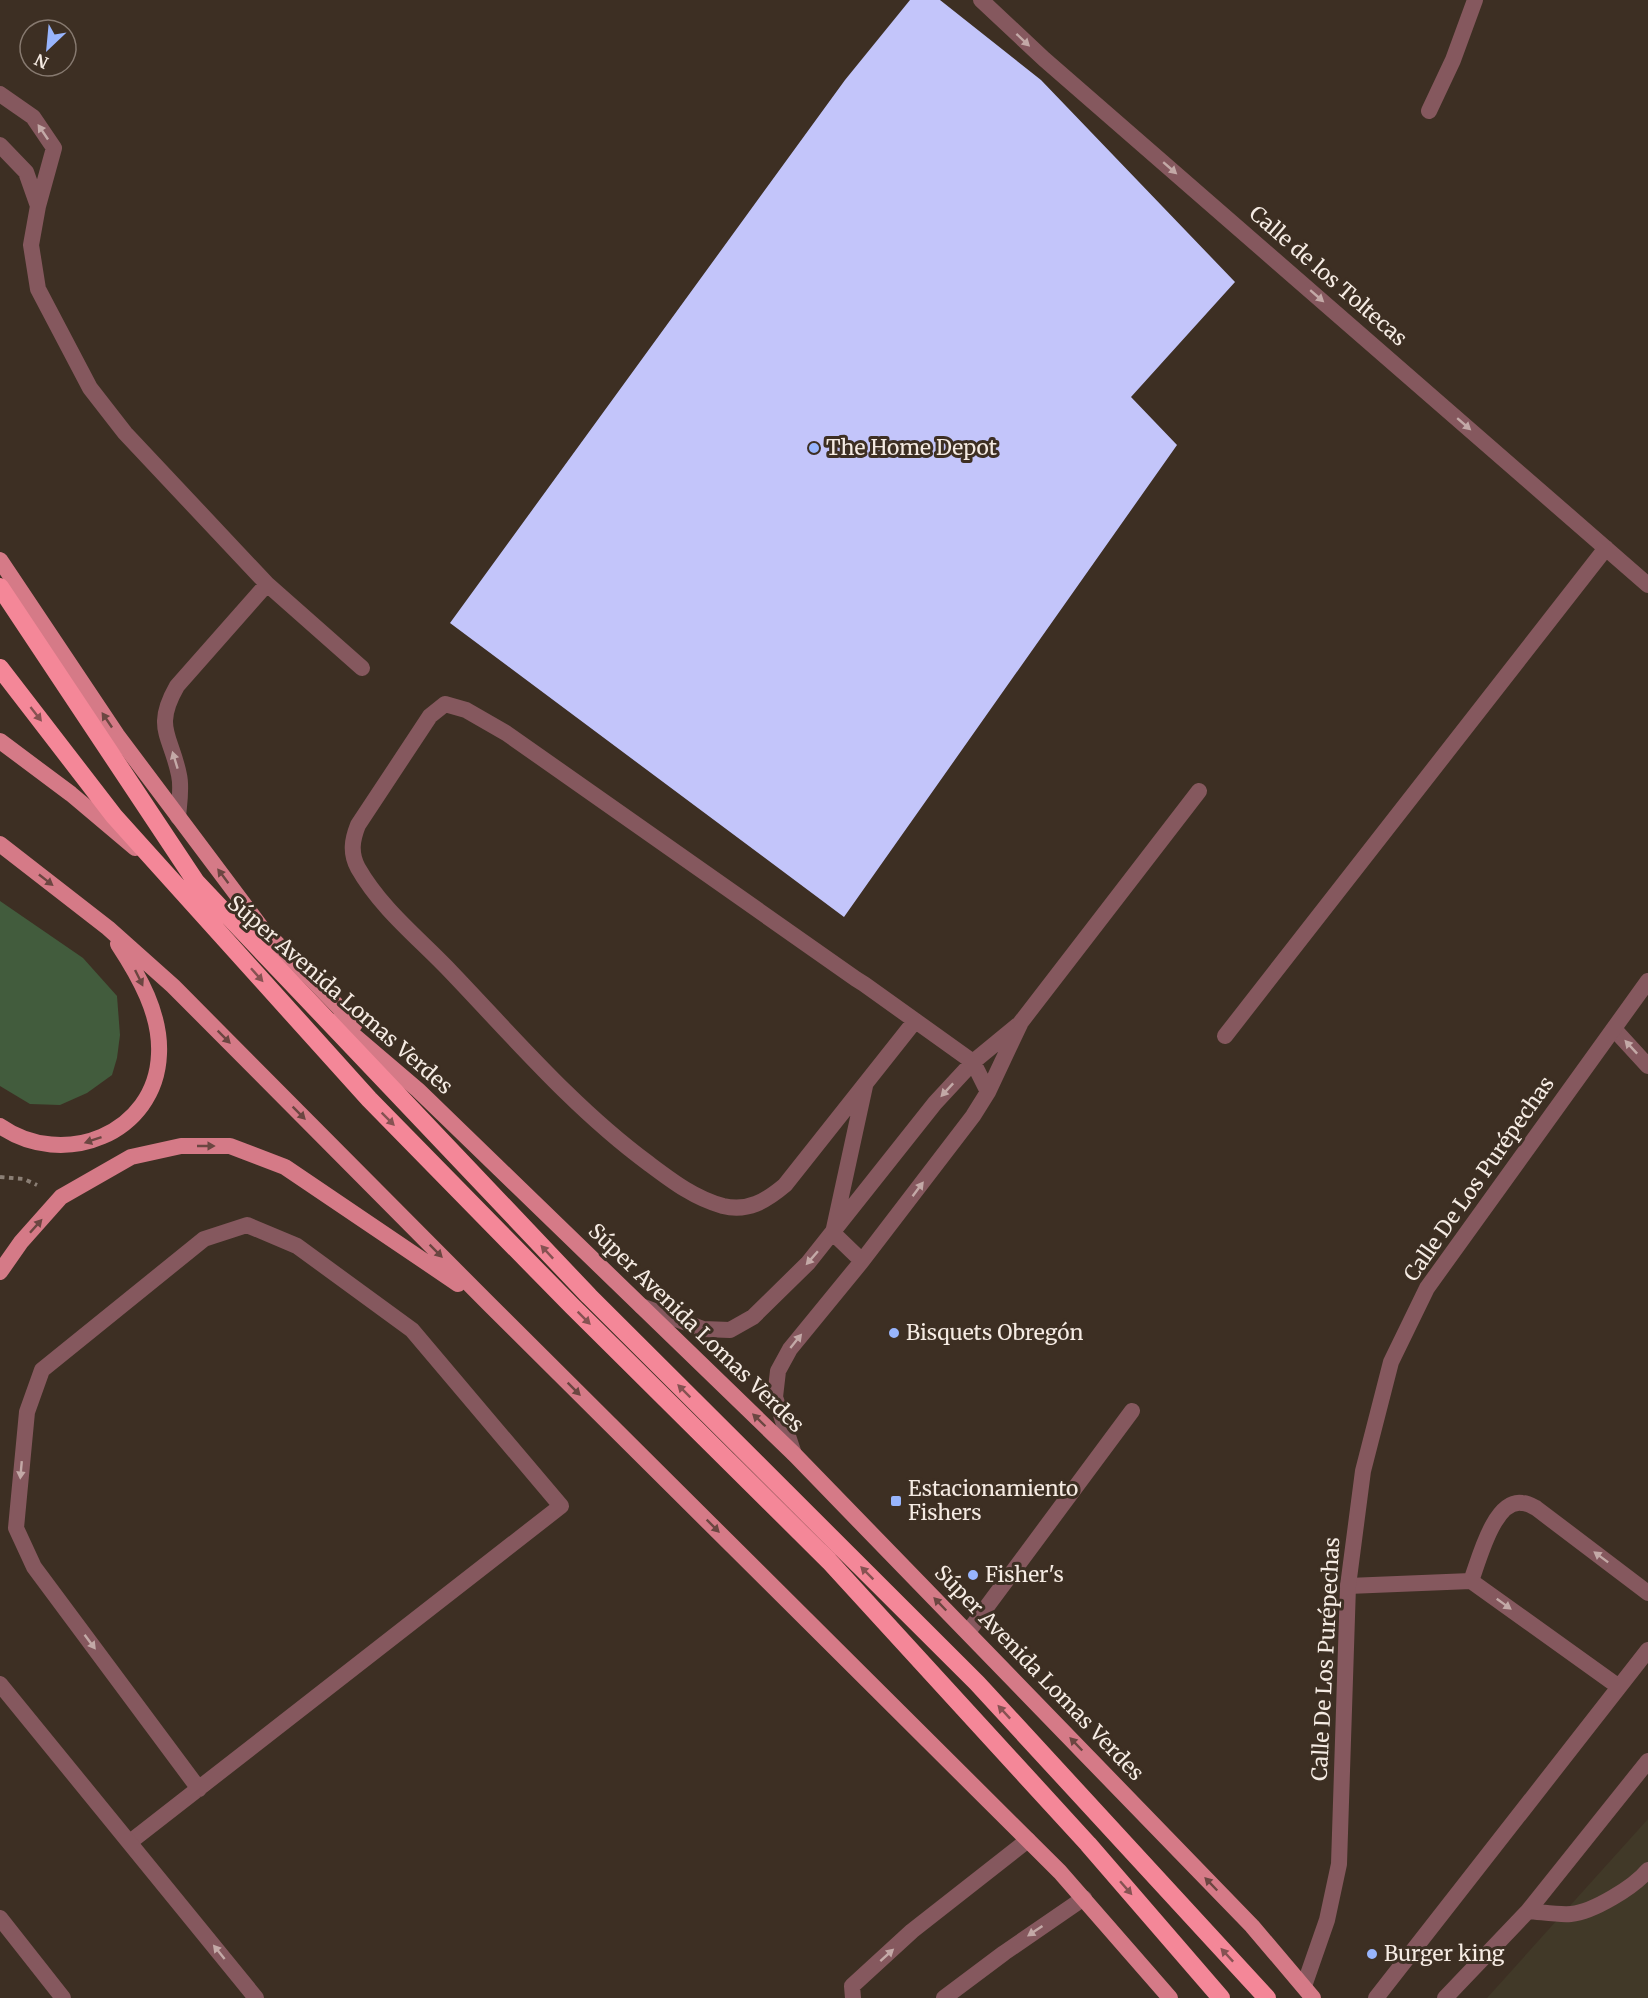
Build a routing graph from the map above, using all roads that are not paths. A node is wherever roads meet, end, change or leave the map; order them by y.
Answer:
1 (981, 0) edge
2 (1475, 0) edge
3 (0, 94) edge
4 (1429, 111) dead end
5 (0, 145) edge
6 (38, 206) junction
7 (1606, 548) junction
8 (0, 560) edge
9 (267, 585) junction
10 (1648, 585) edge
11 (0, 587) edge
12 (0, 668) edge
13 (363, 668) dead end
14 (0, 741) edge
15 (1199, 791) dead end
16 (178, 818) junction
17 (0, 844) edge
18 (108, 928) junction
19 (1648, 981) edge
20 (915, 1021) junction
21 (1021, 1022) junction
22 (1614, 1029) junction
23 (1225, 1036) dead end
24 (973, 1062) junction
25 (1648, 1066) edge
26 (866, 1082) junction
27 (418, 1090) junction
28 (988, 1092) junction
29 (0, 1126) edge
30 (833, 1233) junction
31 (862, 1261) junction
32 (0, 1272) edge
33 (490, 1305) junction
34 (641, 1306) junction
35 (1132, 1411) dead end
36 (794, 1454) junction
37 (1471, 1581) junction
38 (1348, 1586) junction
39 (1648, 1593) edge
40 (968, 1632) junction
41 (1648, 1650) edge
42 (0, 1684) edge
43 (1619, 1687) junction
44 (1648, 1761) edge
45 (199, 1789) junction
46 (1028, 1840) junction
47 (130, 1842) junction
48 (1648, 1870) edge
49 (1083, 1898) junction
50 (1528, 1911) junction
51 (0, 1918) edge
52 (1308, 1992) edge
53 (63, 1998) edge
54 (256, 1998) edge
55 (853, 1998) edge
56 (944, 1998) edge
57 (1170, 1998) edge
58 (1221, 1998) edge
59 (1267, 1998) edge
60 (1376, 1998) edge
61 (1445, 1998) edge

1 -> 7 street, Calle de los Toltecas
2 - 4 street
6 -> 3 street
5 - 6 street
6 - 9 street
7 - 10 street, Calle de los Toltecas
7 - 23 street
16 -> 8 main road
9 - 13 street
16 -> 9 street
59 -> 11 highway
12 -> 58 highway
14 - 27 main road, Súper Avenida Lomas Verdes
15 - 21 street
27 -> 16 main road
17 -> 18 main road
18 -> 29 main road
18 -> 33 main road
19 - 22 street, Calle De Los Purépechas
20 - 24 street
20 - 26 street
20 - 26 street
21 - 24 street
21 - 28 street
25 -> 22 street
22 - 38 street, Calle De Los Purépechas
24 - 28 street
24 -> 30 street
26 - 30 street
27 - 34 main road, Súper Avenida Lomas Verdes
31 -> 28 street
30 - 31 street
30 -> 34 street
36 -> 31 street
32 -> 33 main road
33 -> 46 main road
36 -> 34 main road, Súper Avenida Lomas Verdes
35 - 40 street
40 -> 36 main road, Súper Avenida Lomas Verdes
37 - 38 street
39 -> 37 street
37 -> 43 street
38 - 52 street, Calle De Los Purépechas
52 -> 40 main road, Súper Avenida Lomas Verdes
41 - 43 street
42 - 47 street
43 - 60 street
44 - 50 street
45 -> 45 street
45 - 47 street
46 - 49 main road
55 -> 46 street
54 -> 47 street
48 - 50 street
49 -> 56 street
49 - 57 main road
50 - 61 street
51 - 53 street

